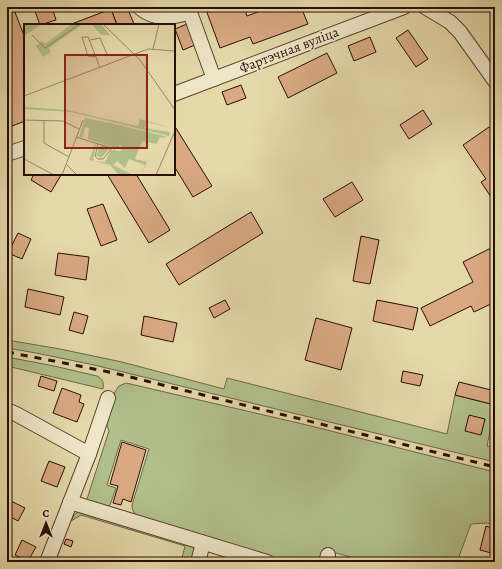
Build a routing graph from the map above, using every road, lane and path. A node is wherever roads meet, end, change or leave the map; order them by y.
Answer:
1 (139, 7) edge
2 (404, 7) edge
3 (426, 7) edge
4 (189, 9) edge
5 (214, 79) junction
6 (495, 81) edge
7 (175, 94) edge
8 (24, 148) edge
9 (7, 154) edge
10 (108, 398) dead end
11 (7, 410) edge
12 (88, 454) junction
13 (70, 502) junction
14 (203, 543) junction
15 (48, 562) edge
16 (198, 562) edge
17 (267, 562) edge

1 - 4 street
2 - 5 street, Фартэчная вуліца
3 - 6 street
4 - 5 street
5 - 7 street, Фартэчная вуліца
8 - 9 street
10 - 12 street
11 - 12 street
12 - 13 street
13 - 14 street
13 - 15 street
14 - 16 street
14 - 17 street

